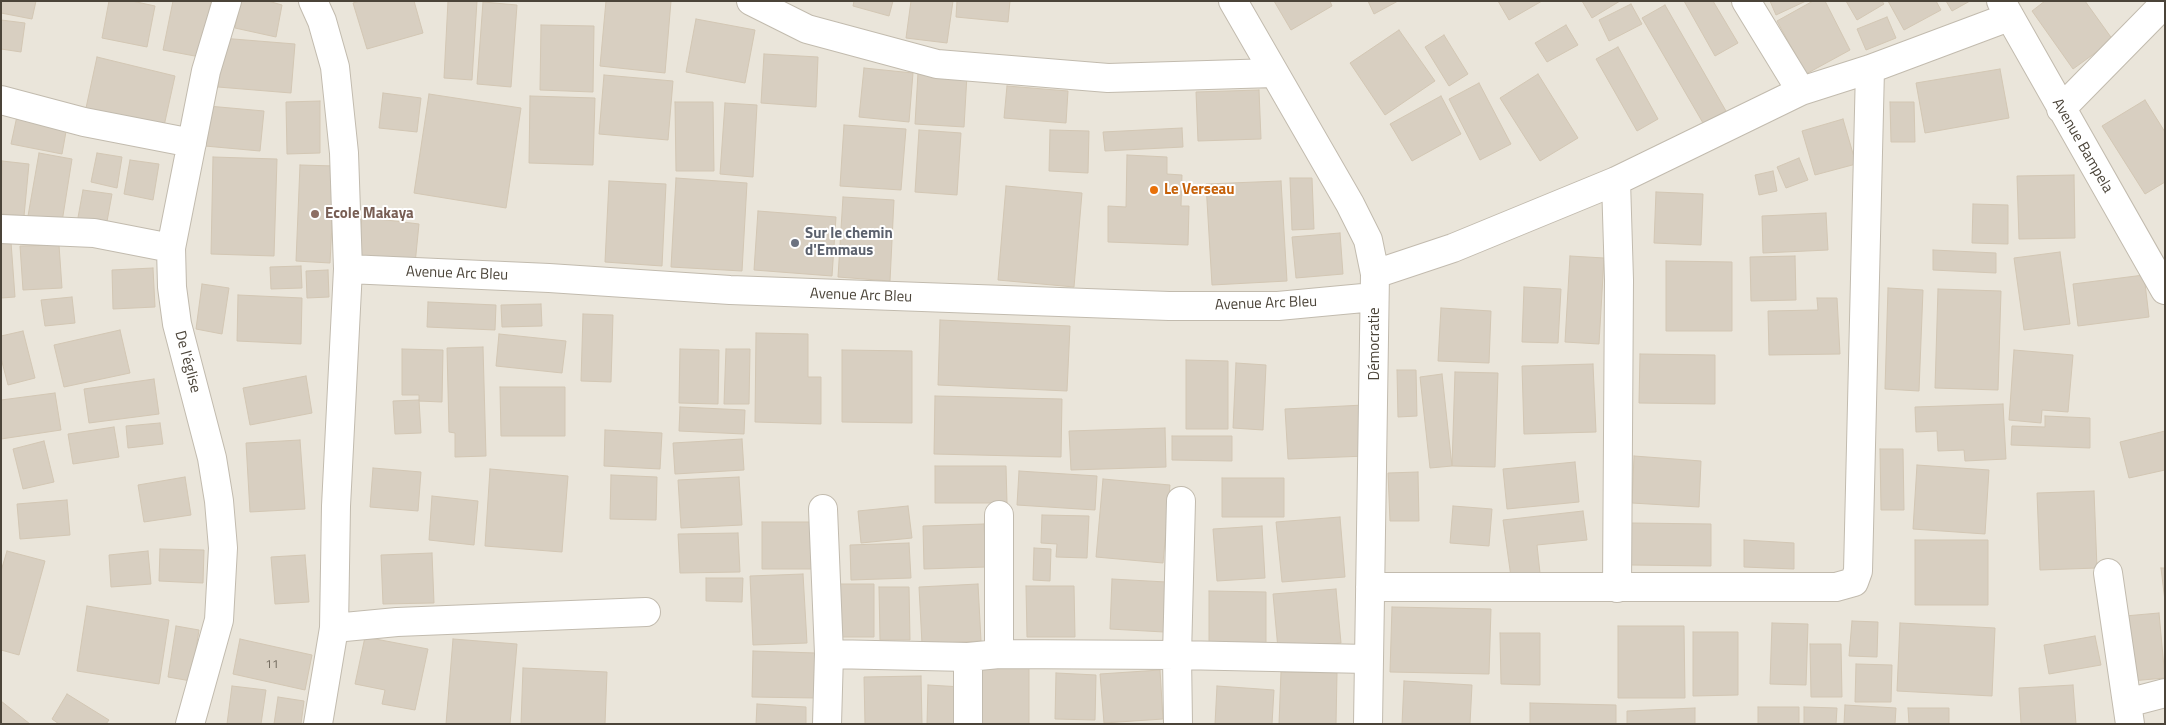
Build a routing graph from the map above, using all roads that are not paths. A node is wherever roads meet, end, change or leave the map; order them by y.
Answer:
1 (228, 1) edge
2 (313, 1) edge
3 (751, 1) edge
4 (1233, 1) edge
5 (1746, 1) edge
6 (2165, 4) edge
7 (2005, 9) edge
8 (1870, 69) junction
9 (1274, 73) junction
10 (1801, 90) junction
11 (1, 100) edge
12 (2061, 109) junction
13 (192, 144) junction
14 (1616, 181) junction
15 (1, 229) edge
16 (172, 248) junction
17 (348, 269) junction
18 (1375, 285) junction
19 (2165, 290) edge
20 (1182, 501) dead end
21 (823, 509) dead end
22 (999, 515) dead end
23 (2108, 573) dead end
24 (1370, 587) junction
25 (1617, 588) junction
26 (646, 612) dead end
27 (334, 628) junction
28 (829, 654) junction
29 (999, 654) junction
30 (1177, 655) junction
31 (968, 656) junction
32 (1368, 659) junction
33 (2165, 693) edge
34 (2129, 713) edge
35 (190, 724) edge
36 (318, 724) edge
37 (827, 724) edge
38 (968, 724) edge
39 (1178, 724) edge
40 (1368, 724) edge

1 - 13 street, De l'église
2 - 17 street
3 - 9 street
4 - 9 street, Démocratie
5 - 10 street
6 - 12 street
7 - 8 street, Avenue Arc Bleu
7 - 12 street, Avenue Bampela
8 - 10 street, Avenue Arc Bleu
8 - 25 street
9 - 18 street, Démocratie
10 - 14 street, Avenue Arc Bleu
11 - 13 street
12 - 19 street, Avenue Bampela
13 - 16 street, De l'église
14 - 18 street, Avenue Arc Bleu
14 - 25 street
15 - 16 street
16 - 35 street, De l'église
17 - 18 street, Avenue Arc Bleu
17 - 27 street
18 - 24 street, Démocratie
20 - 30 street
21 - 28 street
22 - 29 street
23 - 34 street
24 - 25 street
24 - 32 street, Démocratie
26 - 27 street
27 - 36 street
28 - 31 street
28 - 37 street
29 - 30 street
29 - 31 street
30 - 32 street
30 - 39 street
31 - 38 street
32 - 40 street, Démocratie
33 - 34 street

